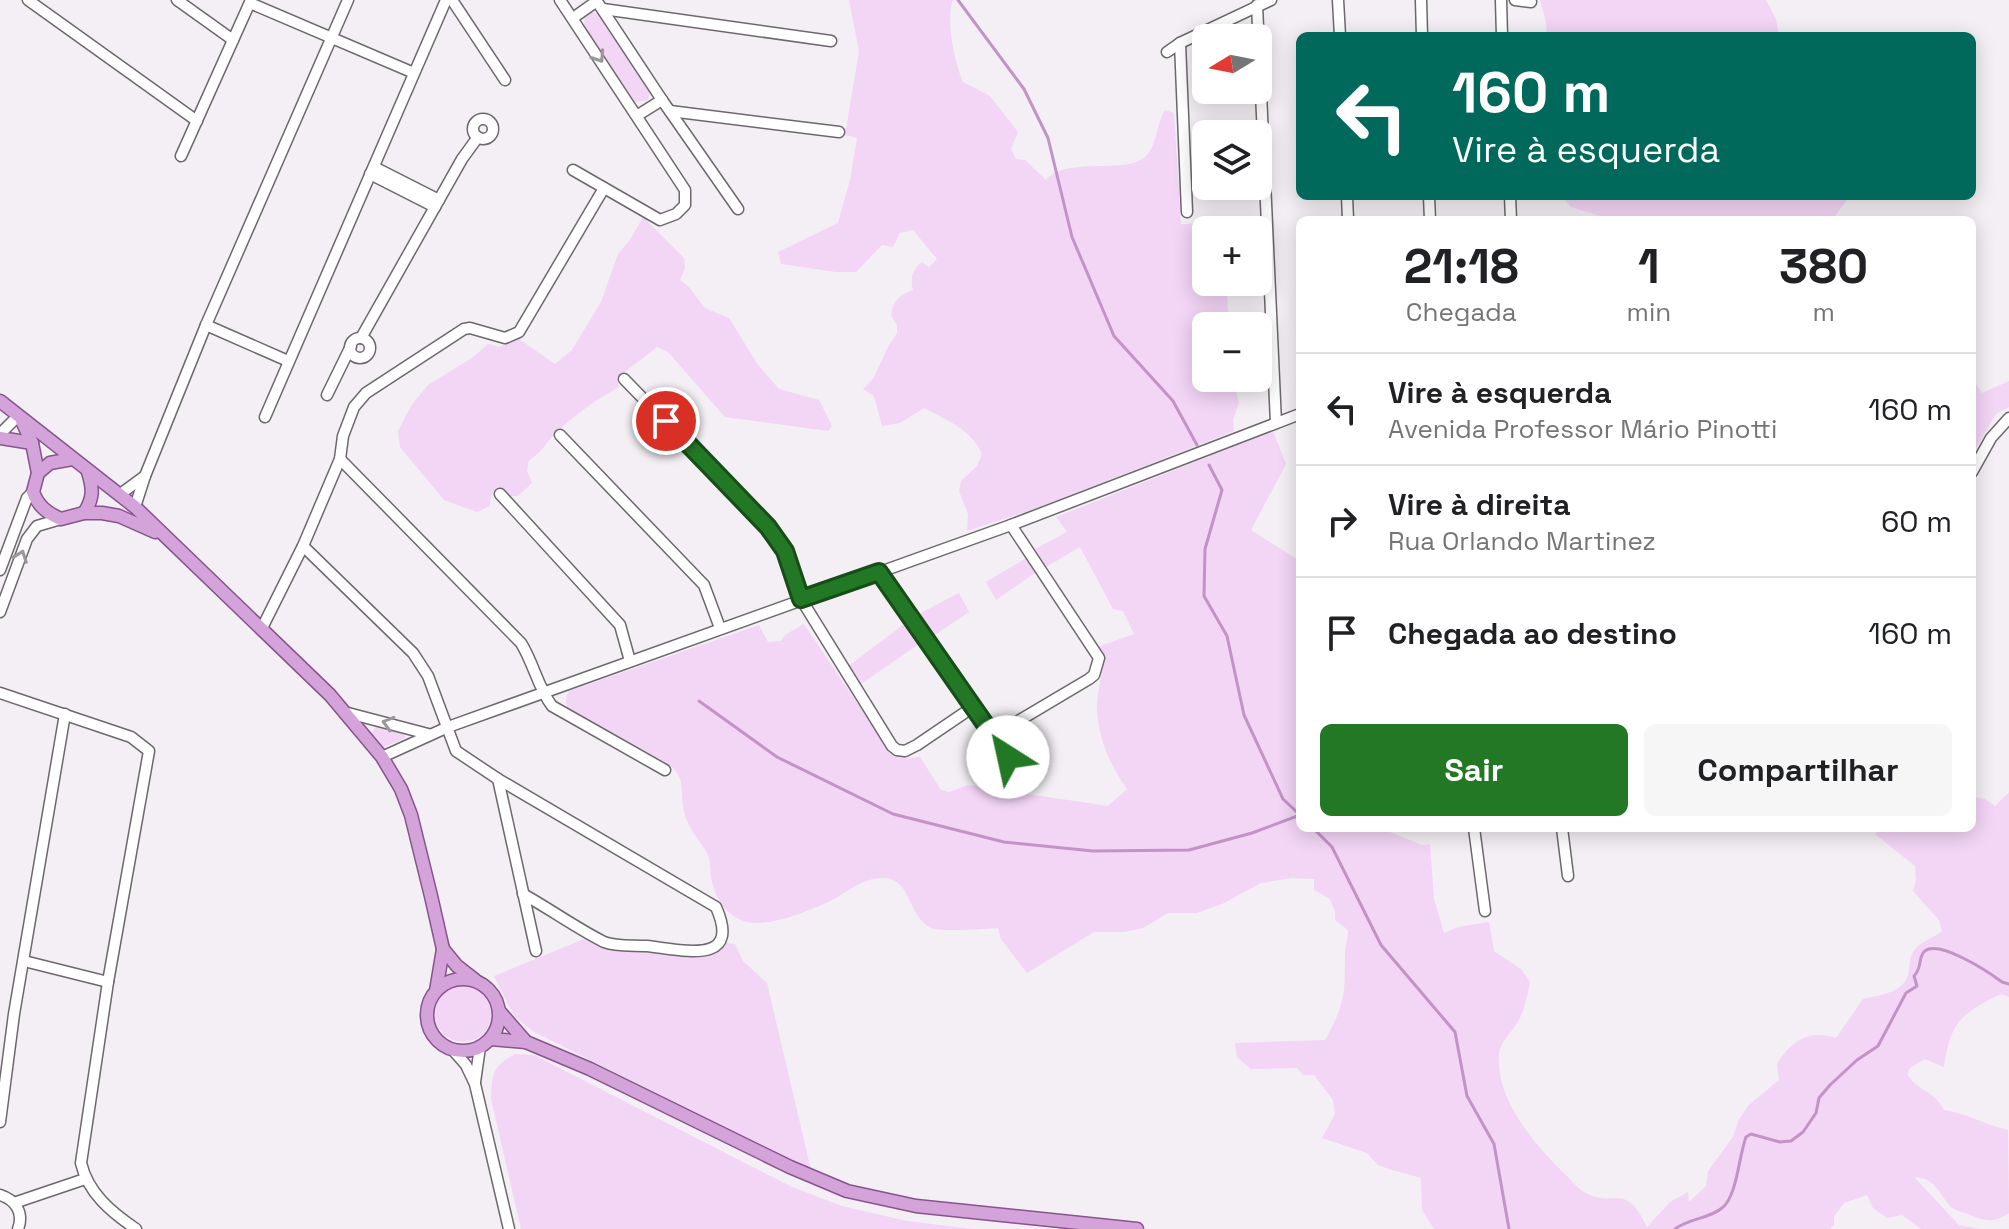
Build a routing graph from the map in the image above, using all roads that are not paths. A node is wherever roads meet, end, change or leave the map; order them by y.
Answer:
1 (28, 0) edge
2 (177, 0) edge
3 (348, 0) edge
4 (449, 0) edge
5 (560, 0) edge
6 (1271, 0) edge
7 (1338, 0) edge
8 (1421, 0) edge
9 (1501, 0) edge
10 (1515, 0) edge
11 (250, 2) edge
12 (1531, 2) dead end
13 (599, 3) edge
14 (1257, 5) junction
15 (573, 18) junction
16 (1340, 32) edge
17 (1422, 32) edge
18 (1502, 32) edge
19 (332, 37) junction
20 (233, 40) junction
21 (831, 41) dead end
22 (1180, 43) junction
23 (1167, 52) dead end
24 (414, 73) junction
25 (505, 80) dead end
26 (662, 100) junction
27 (670, 111) junction
28 (638, 115) junction
29 (197, 121) junction
30 (839, 132) dead end
31 (478, 137) dead end
32 (181, 156) dead end
33 (573, 170) dead end
34 (372, 171) junction
35 (604, 188) junction
36 (437, 203) junction
37 (738, 209) dead end
38 (1187, 212) dead end
39 (206, 325) junction
40 (356, 341) junction
41 (364, 358) junction
42 (288, 361) junction
43 (339, 371) junction
44 (624, 379) dead end
45 (327, 395) dead end
46 (0, 401) edge
47 (1296, 416) edge
48 (20, 417) junction
49 (265, 417) dead end
50 (2009, 418) edge
51 (1276, 423) junction
52 (560, 435) dead end
53 (0, 436) edge
54 (32, 443) junction
55 (72, 459) junction
56 (340, 459) junction
57 (1976, 465) edge
58 (88, 472) junction
59 (38, 473) junction
60 (145, 476) junction
61 (33, 492) junction
62 (500, 494) dead end
63 (119, 495) junction
64 (135, 507) junction
65 (84, 513) junction
66 (119, 516) junction
67 (61, 519) junction
68 (1011, 525) junction
69 (164, 535) junction
70 (303, 546) junction
71 (0, 570) edge
72 (879, 572) junction
73 (801, 599) junction
74 (0, 612) edge
75 (262, 628) junction
76 (720, 628) junction
77 (630, 661) junction
78 (0, 693) edge
79 (542, 694) junction
80 (973, 707) junction
81 (348, 713) junction
82 (65, 714) junction
83 (448, 727) junction
84 (428, 734) junction
85 (993, 736) junction
86 (382, 757) junction
87 (665, 770) dead end
88 (498, 779) junction
89 (1023, 779) dead end
90 (1475, 832) edge
91 (1562, 832) edge
92 (1568, 876) dead end
93 (523, 894) junction
94 (1485, 911) dead end
95 (443, 949) junction
96 (536, 951) dead end
97 (24, 961) junction
98 (475, 980) junction
99 (108, 982) junction
100 (436, 991) junction
101 (0, 1011) edge
102 (500, 1012) junction
103 (14, 1014) junction
104 (491, 1039) junction
105 (526, 1042) junction
106 (480, 1047) junction
107 (452, 1049) junction
108 (475, 1084) junction
109 (0, 1122) edge
110 (85, 1179) junction
111 (0, 1195) edge
112 (14, 1203) junction
113 (18, 1229) edge
114 (136, 1229) edge
115 (509, 1229) edge
116 (1137, 1229) edge

1 - 29 street
2 - 20 street
3 - 19 street
4 - 24 street
4 - 25 street
5 - 15 street
6 - 14 street
7 - 16 street
8 - 17 street
9 - 18 street
10 - 12 street
11 - 19 street
11 - 20 street
13 - 15 street
13 - 21 street
13 - 26 street
14 - 22 street
14 - 51 street
15 -> 28 street
19 - 24 street
19 - 39 street
20 - 29 street
22 - 23 street
22 - 38 street
24 - 34 street
26 - 27 street
26 - 28 street
27 - 30 street
27 - 37 street
28 - 35 street
29 - 32 street
31 - 36 street
33 - 35 street
34 - 36 street
34 - 42 street
35 - 56 street
36 - 40 street
39 - 42 street
39 - 60 street
40 - 41 street
40 - 41 street
40 - 43 street
41 - 43 street
42 - 49 street
43 - 45 street
44 - 73 street
46 - 48 main road
47 - 51 street
48 - 53 street
48 - 54 main road
48 - 55 main road
50 - 57 street
51 - 68 street
52 - 76 street
53 - 54 main road
54 - 59 main road
55 - 58 main road
55 - 59 main road
56 - 70 street
56 - 79 street
58 - 63 main road
58 - 65 main road
59 - 61 main road
60 - 63 street
60 - 64 street
61 - 67 main road
61 - 71 street
62 - 77 street
63 - 64 main road
64 - 66 main road
64 - 69 main road
65 - 66 main road
65 - 67 main road
66 - 69 main road
74 -> 67 street
68 - 72 street
68 - 85 street
69 - 75 main road
70 - 75 street
70 - 83 street
72 - 73 street
72 - 80 street
73 - 76 street
73 - 80 street
75 - 81 main road
76 - 77 street
77 - 79 street
78 - 82 street
79 - 83 street
79 - 87 street
80 - 85 street
84 -> 81 street
81 - 86 main road
82 - 97 street
82 - 99 street
83 - 84 street
83 - 88 street
84 - 86 street
85 - 89 street
86 - 95 main road
88 - 93 street
88 - 93 street
90 - 94 street
91 - 92 street
93 - 96 street
95 - 98 main road
95 - 100 main road
97 - 99 street
97 - 103 street
98 - 100 main road
98 - 102 main road
99 - 110 street
100 - 107 main road
101 - 103 street
102 - 104 main road
102 - 105 main road
103 - 109 street
104 - 105 main road
104 - 106 main road
105 - 116 main road
106 - 107 main road
106 - 108 street
107 - 108 street
108 - 115 street
110 - 112 street
110 - 114 street
111 - 112 street
112 - 113 street

